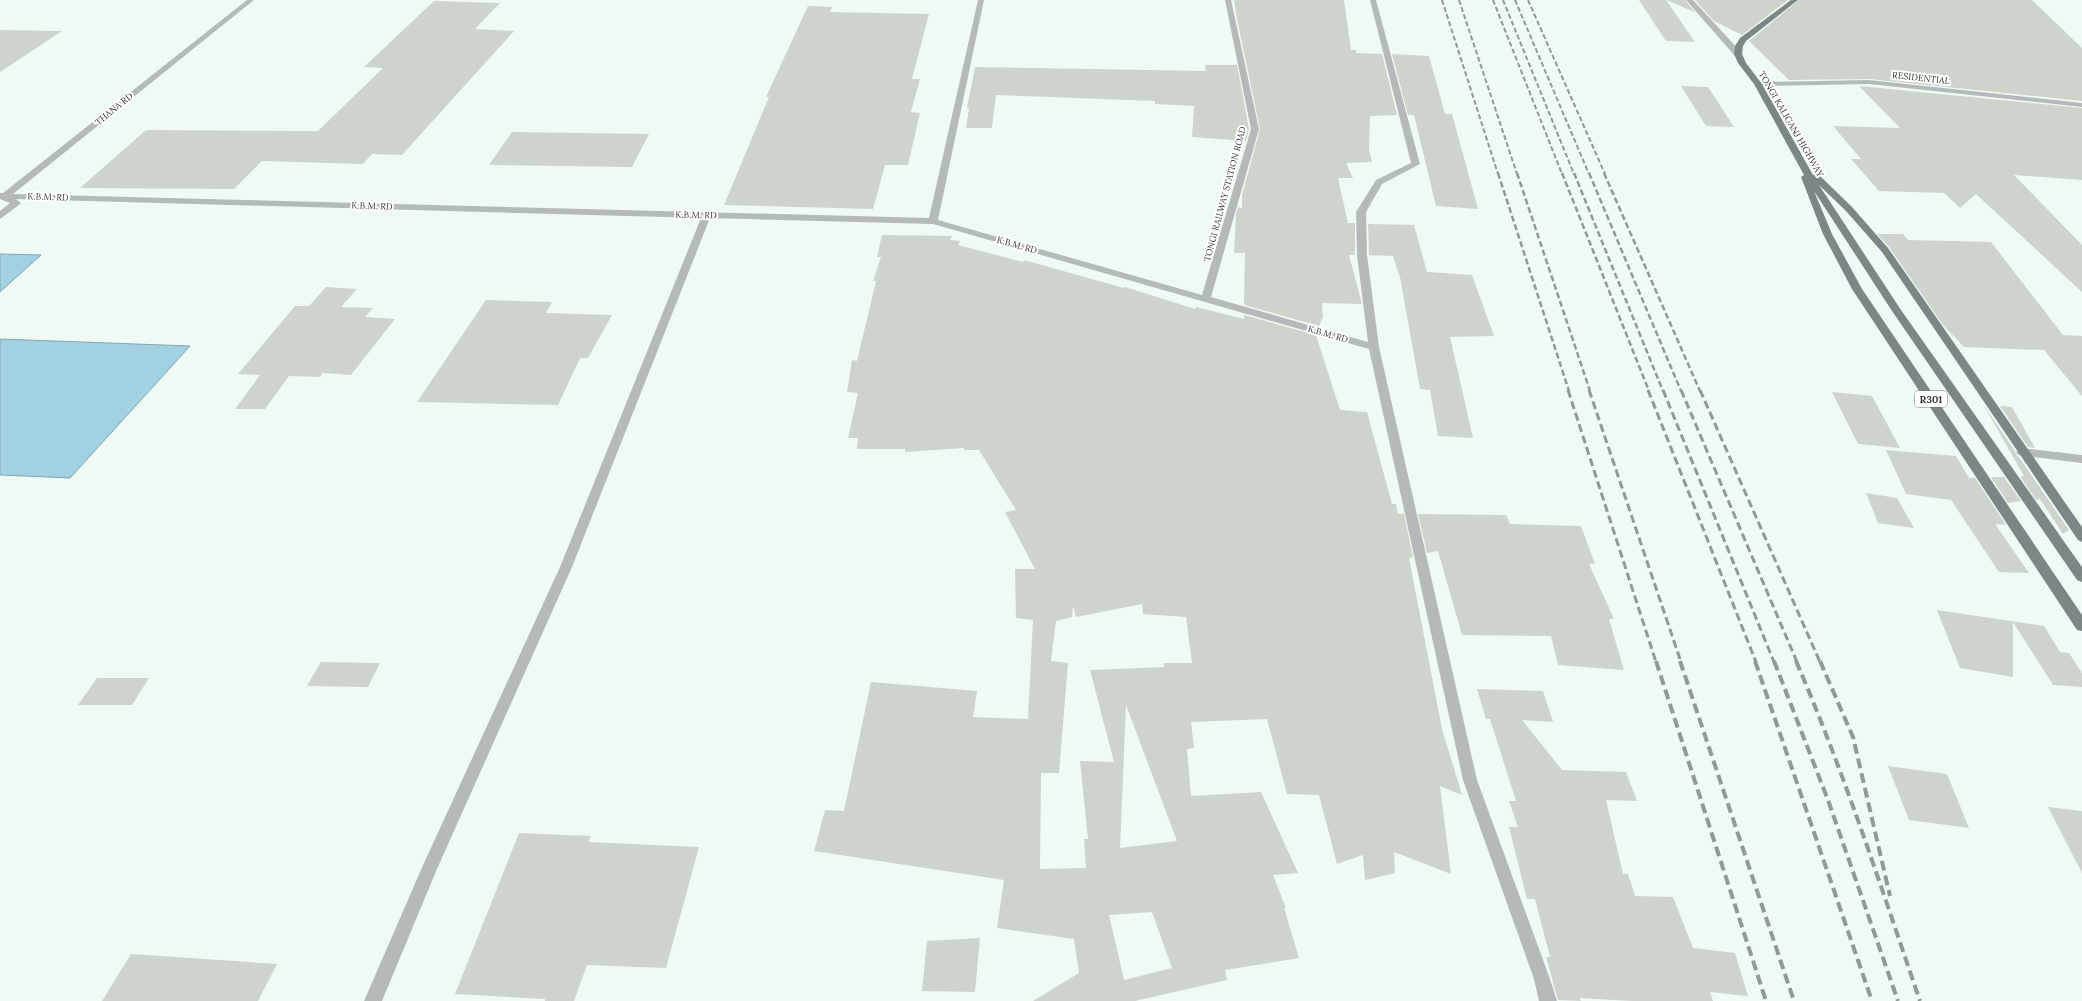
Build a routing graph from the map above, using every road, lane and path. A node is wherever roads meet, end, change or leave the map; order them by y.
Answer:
1 (251, 0) edge
2 (981, 0) edge
3 (1228, 0) edge
4 (1373, 0) edge
5 (1689, 0) edge
6 (1796, 0) edge
7 (1738, 54) junction
8 (1758, 84) junction
9 (2082, 105) edge
10 (1799, 161) junction
11 (2, 196) edge
12 (707, 215) junction
13 (0, 216) edge
14 (933, 221) junction
15 (1206, 299) junction
16 (1374, 347) junction
17 (2022, 452) junction
18 (2082, 459) edge
19 (2082, 536) edge
20 (2082, 577) edge
21 (2082, 626) edge
22 (373, 1001) edge
23 (1548, 1001) edge

1 - 11 street, THANA RD
2 - 14 street
3 - 15 street, TONGI RAILWAY STATION ROAD
4 - 16 street
5 - 7 street
6 - 7 main road
7 - 8 main road, TONGI KALIGANJ HIGHWAY / R301
8 - 9 street, RESIDENTIAL
8 - 10 main road, TONGI KALIGANJ HIGHWAY / R301
10 - 17 main road, R301
10 - 20 main road, TONGI KALIGANJ HIGHWAY / R301
10 - 21 main road, R301
11 - 12 street, K.B.M. RD
11 - 13 street
12 - 14 street, K.B.M. RD
12 - 22 street
14 - 15 street, K.B.M. RD
15 - 16 street, K.B.M. RD
16 - 23 street
17 - 18 street
17 - 19 main road, R301

